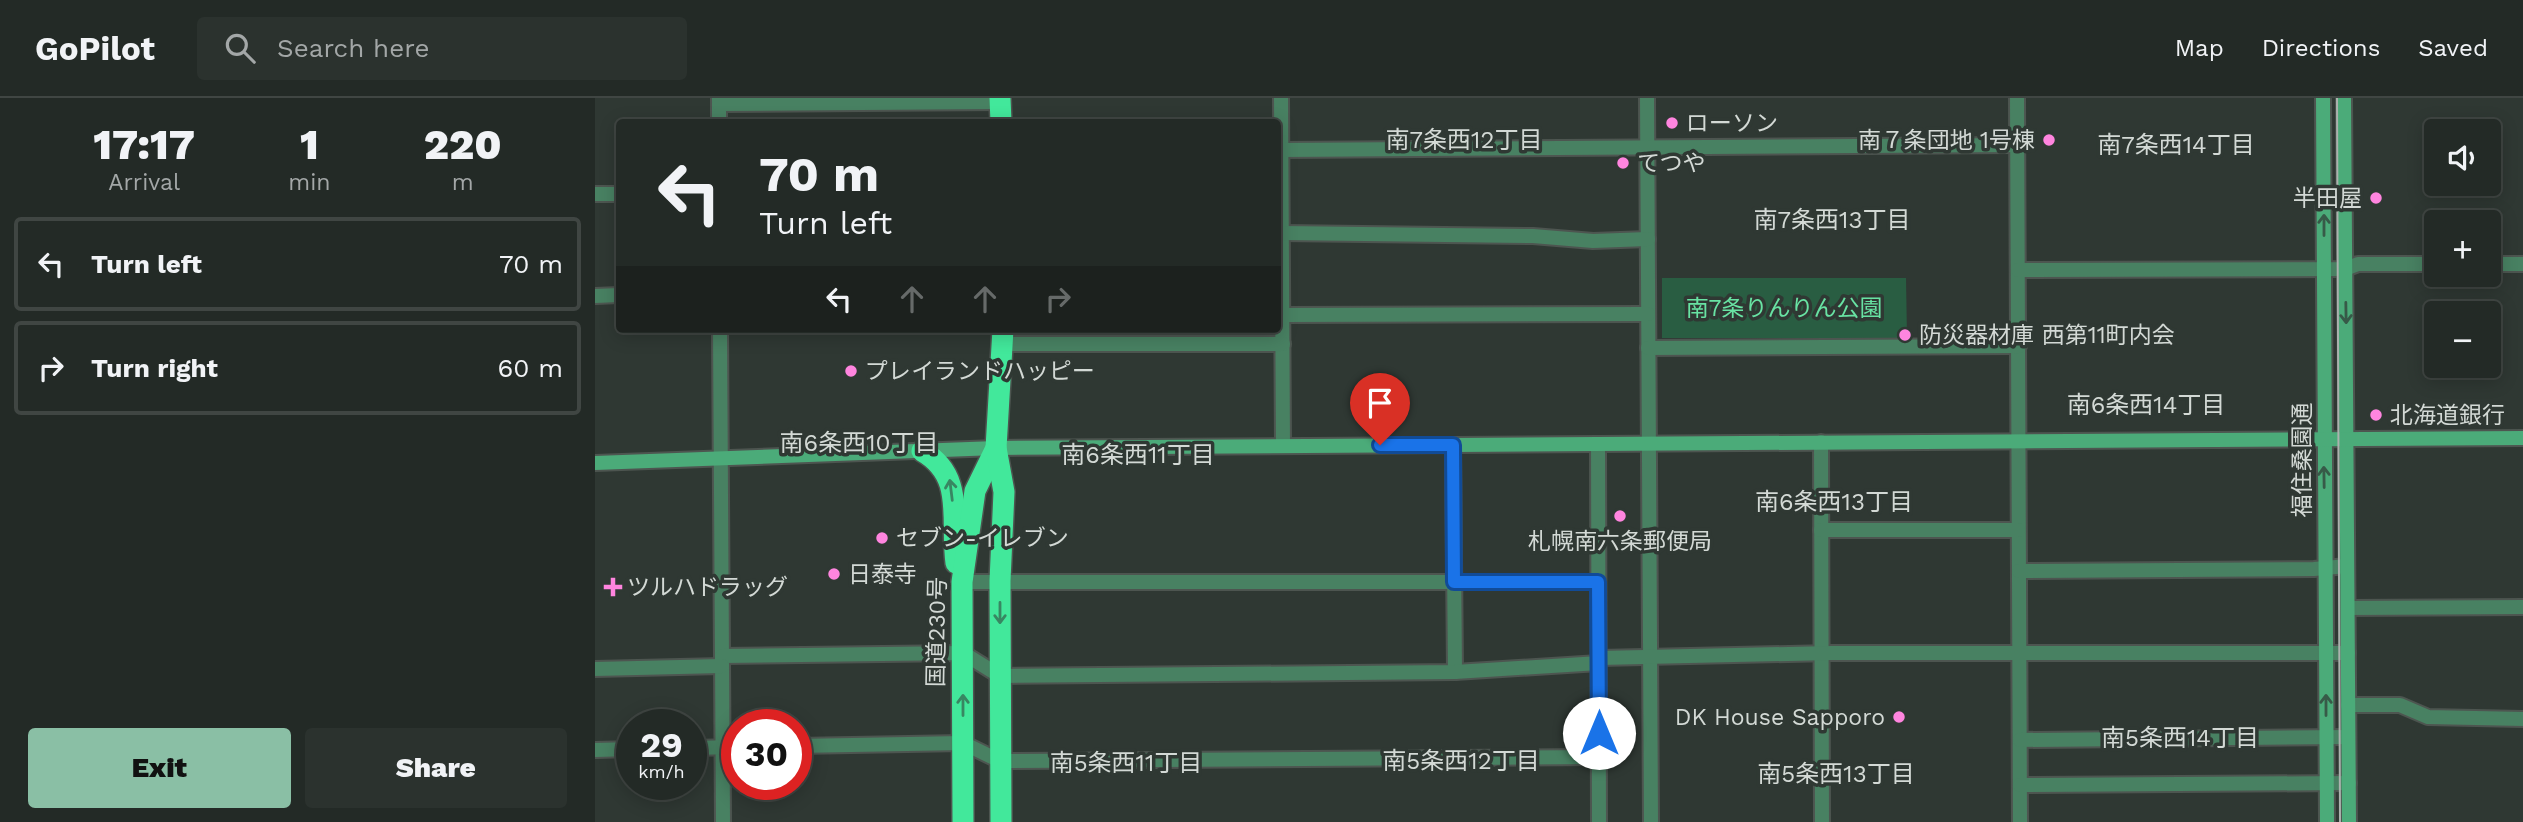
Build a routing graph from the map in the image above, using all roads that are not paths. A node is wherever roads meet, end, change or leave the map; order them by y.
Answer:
1 (1280, 98) edge
2 (1647, 98) edge
3 (2017, 98) edge
4 (2323, 98) edge
5 (2344, 98) edge
6 (719, 101) edge
7 (1000, 108) edge
8 (719, 119) edge
9 (1280, 119) edge
10 (2017, 145) junction
11 (1647, 146) junction
12 (1281, 150) joint
13 (595, 194) edge
14 (616, 194) edge
15 (1282, 233) junction
16 (1648, 239) junction
17 (1281, 256) edge
18 (2424, 264) edge
19 (2501, 264) edge
20 (2523, 264) edge
21 (2324, 268) junction
22 (2018, 270) junction
23 (2345, 270) junction
24 (1281, 292) edge
25 (616, 295) edge
26 (595, 296) edge
27 (1648, 314) junction
28 (1283, 315) junction
29 (720, 333) edge
30 (1003, 336) edge
31 (1283, 344) junction
32 (2019, 346) junction
33 (1649, 348) junction
34 (2523, 438) edge
35 (2324, 439) junction
36 (2349, 439) junction
37 (2019, 441) junction
38 (1821, 442) junction
39 (1649, 443) junction
40 (1598, 444) junction
41 (1453, 445) junction
42 (1283, 446) junction
43 (996, 448) junction
44 (922, 450) junction
45 (720, 458) junction
46 (595, 463) edge
47 (1821, 530) junction
48 (2018, 530) junction
49 (2347, 566) junction
50 (2325, 567) junction
51 (2019, 571) junction
52 (1000, 581) junction
53 (962, 582) junction
54 (1454, 582) junction
55 (1598, 582) junction
56 (2523, 607) edge
57 (2348, 608) junction
58 (963, 653) junction
59 (1822, 653) junction
60 (2019, 653) junction
61 (2326, 653) junction
62 (2348, 653) junction
63 (1650, 656) junction
64 (1599, 660) junction
65 (722, 661) junction
66 (595, 669) edge
67 (1455, 672) junction
68 (1000, 676) junction
69 (2348, 705) junction
70 (726, 709) edge
71 (2523, 719) edge
72 (2326, 737) junction
73 (2348, 737) junction
74 (2020, 740) junction
75 (963, 743) junction
76 (812, 746) edge
77 (616, 749) edge
78 (595, 750) edge
79 (1599, 757) junction
80 (1000, 761) junction
81 (2326, 783) junction
82 (2349, 783) junction
83 (2020, 785) junction
84 (725, 800) edge
85 (723, 822) edge
86 (963, 822) edge
87 (1002, 822) edge
88 (1599, 822) edge
89 (1651, 822) edge
90 (1822, 822) edge
91 (2020, 822) edge
92 (2327, 822) edge
93 (2349, 822) edge

1 - 9 street
2 - 11 street
3 - 10 street
21 -> 4 street, 福住桑園通
5 - 23 street, 福住桑園通
6 - 7 street
6 - 8 street
10 - 11 street
10 - 22 street
11 - 12 street
11 - 16 street
12 - 15 street
13 - 14 street
15 - 16 street
15 - 17 street
16 - 27 street
18 - 23 street
19 - 20 street
21 - 22 street
21 - 23 street
21 - 35 street, 福住桑園通
22 - 32 street
23 -> 36 street, 福住桑園通
24 - 28 street
25 - 26 street
27 - 28 street
27 - 33 street
28 - 31 street
29 - 45 street
30 - 31 street
30 - 43 highway, 国道230号
31 - 42 street
32 - 33 street
32 - 37 street
33 - 39 street
34 - 36 street
35 - 36 street
35 - 37 street
50 -> 35 street, 福住桑園通
36 - 49 street, 福住桑園通
37 - 38 street
37 - 48 street
38 - 39 street
38 - 47 street
39 - 40 street
39 - 63 street
40 - 41 street
40 - 55 street
41 - 42 street
41 - 54 street
42 - 43 street
43 - 44 street
43 - 52 highway, 国道230号
43 - 53 highway, 国道230号
44 - 45 street
53 -> 44 highway
45 - 46 street
45 - 65 street
47 - 48 street
47 - 59 street
48 - 51 street
49 - 50 street
49 - 57 street, 福住桑園通
50 - 51 street
50 - 61 street, 福住桑園通
51 - 60 street
52 - 53 street
52 - 54 street
52 -> 68 highway, 国道230号
53 - 58 highway, 国道230号
54 - 55 street
54 - 67 street
55 - 64 street
56 - 57 street
57 - 62 street, 福住桑園通
58 - 65 street
58 - 68 street
75 -> 58 highway, 国道230号
59 - 60 street
59 - 63 street
59 - 90 street
60 - 61 street
60 - 74 street
61 - 62 street
72 -> 61 street, 福住桑園通
62 - 69 street, 福住桑園通
63 - 64 street
63 - 89 street
64 - 67 street
64 - 79 street
65 - 66 street
65 - 70 street
67 - 68 street
68 - 80 highway, 国道230号
69 - 71 street
69 - 73 street, 福住桑園通
72 - 73 street
72 - 74 street
72 - 81 street, 福住桑園通
73 - 82 street, 福住桑園通
74 - 83 street
75 - 76 street
75 - 80 street
75 - 86 highway, 国道230号
77 - 78 street
79 - 80 street
79 - 88 street
80 - 87 highway, 国道230号
81 - 82 street
81 - 83 street
81 - 92 street, 福住桑園通
82 - 93 street, 福住桑園通
83 - 91 street
84 - 85 street

